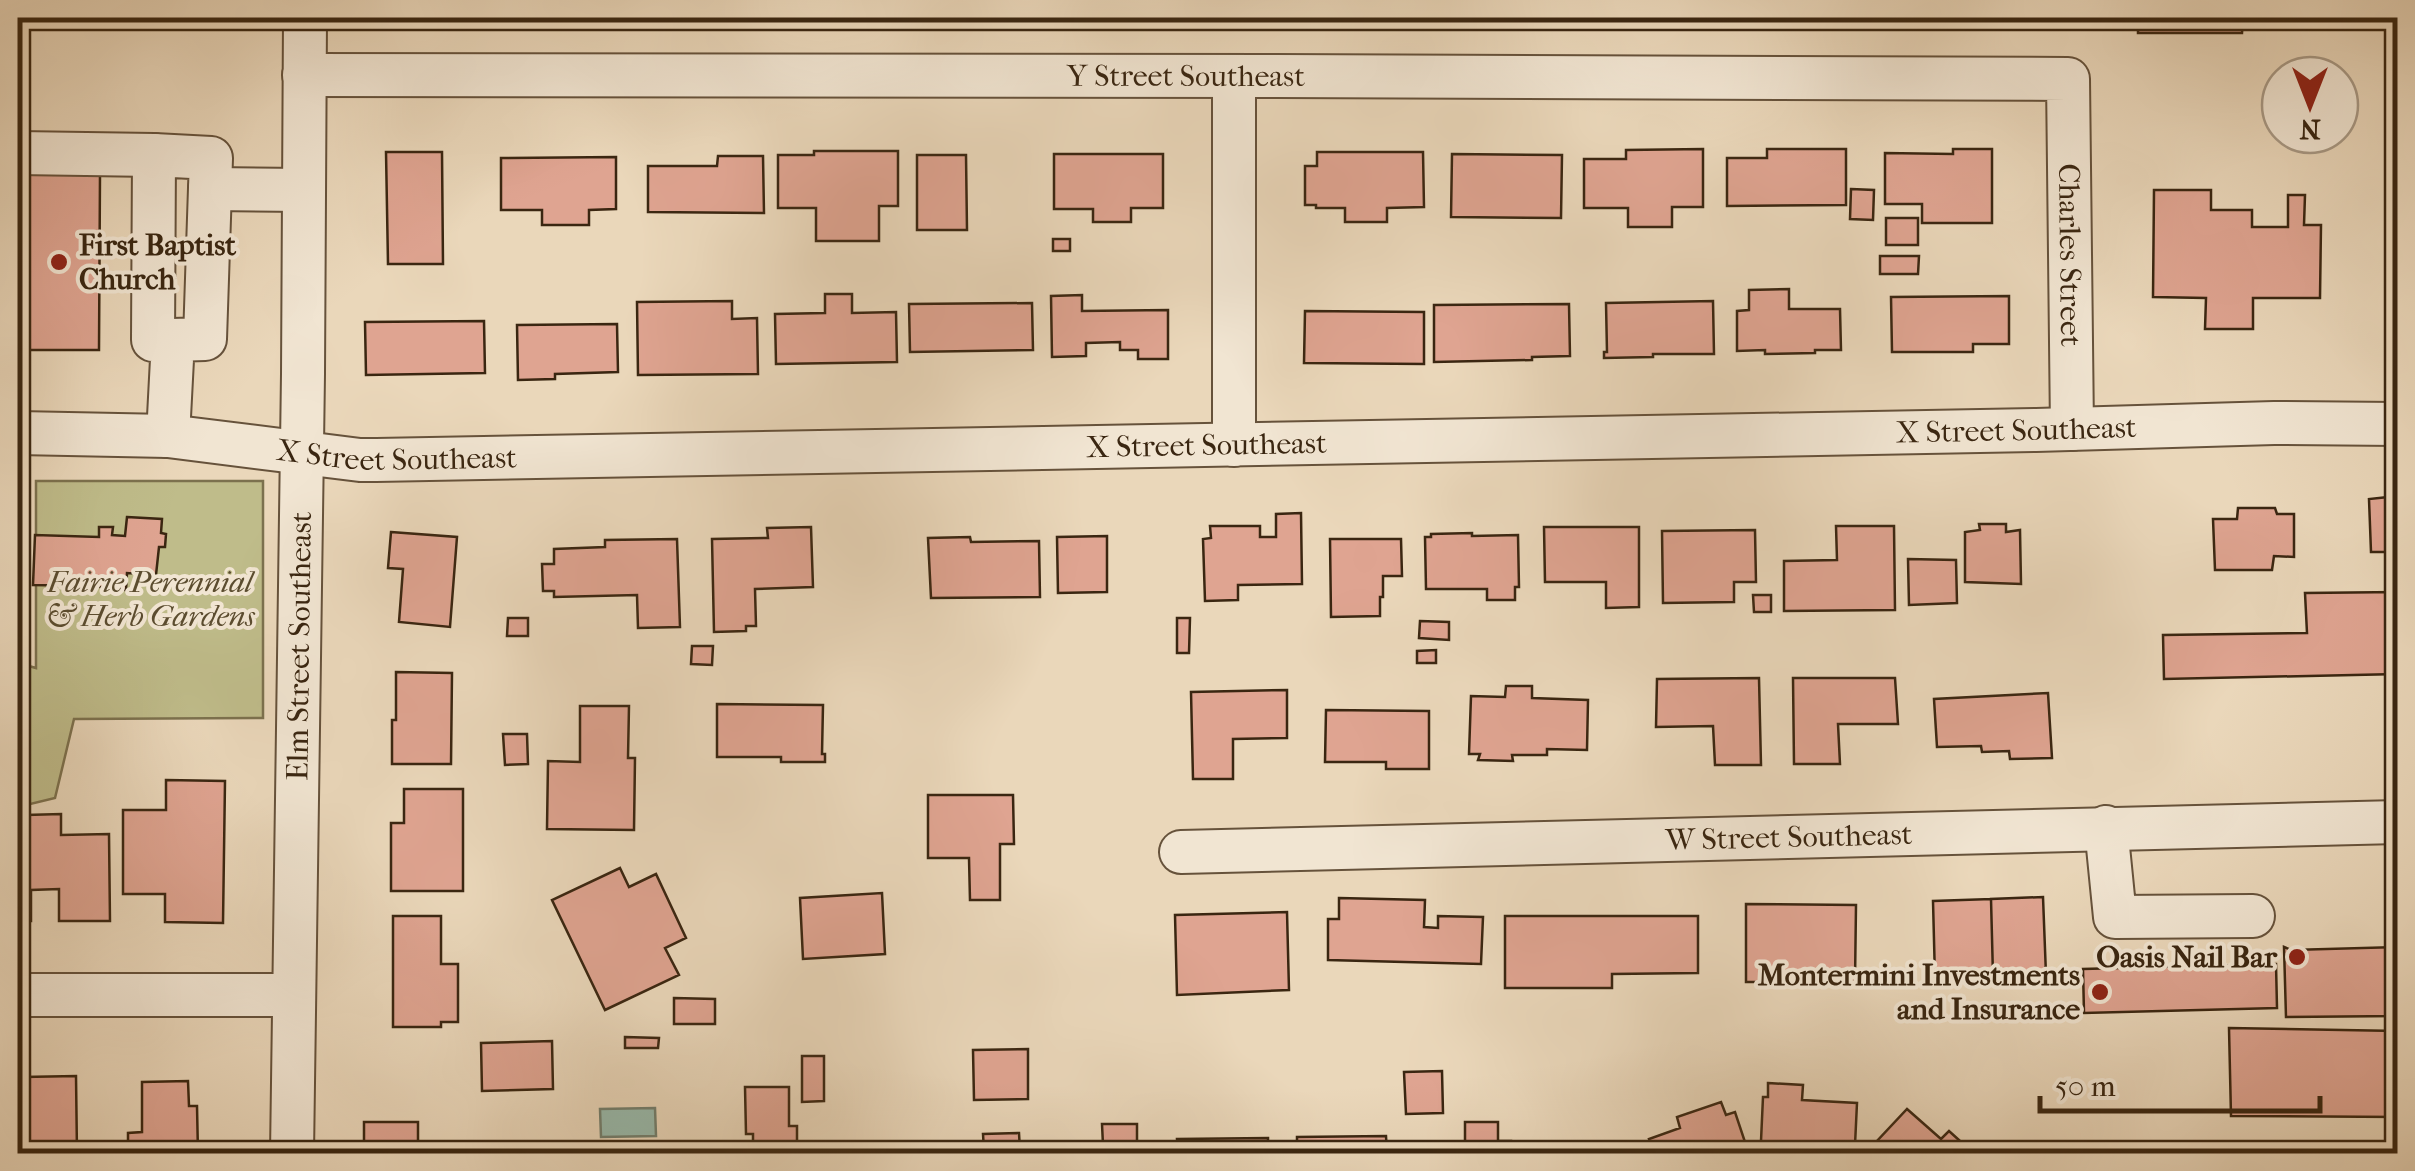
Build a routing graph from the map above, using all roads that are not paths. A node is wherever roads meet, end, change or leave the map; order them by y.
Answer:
1 (304, 18) edge
2 (304, 75) junction
3 (1234, 76) junction
4 (2068, 80) joint
5 (18, 153) edge
6 (154, 156) junction
7 (210, 188) junction
8 (303, 190) junction
9 (173, 340) junction
10 (2398, 424) edge
11 (2072, 429) junction
12 (18, 433) edge
13 (168, 436) junction
14 (1234, 445) junction
15 (302, 453) junction
16 (2398, 822) edge
17 (2106, 827) junction
18 (1181, 852) dead end
19 (2253, 916) dead end
20 (18, 995) edge
21 (294, 995) junction
22 (292, 1154) edge

1 - 2 street, Elm Street Southeast
2 - 3 street, Y Street Southeast
2 - 8 street, Elm Street Southeast
3 - 4 street, Y Street Southeast
3 - 14 street
4 - 11 street, Charles Street
5 - 6 street
6 - 7 street
6 - 9 street
7 - 8 street
7 - 9 street
8 - 15 street, Elm Street Southeast
9 - 13 street
10 - 11 street, X Street Southeast
11 - 14 street, X Street Southeast
12 - 13 street, X Street Southeast
13 - 15 street, X Street Southeast
14 - 15 street, X Street Southeast
15 - 21 street, Elm Street Southeast
16 - 17 street, W Street Southeast
17 - 18 street, W Street Southeast
17 - 19 street
20 - 21 street
21 - 22 street, Elm Street Southeast

